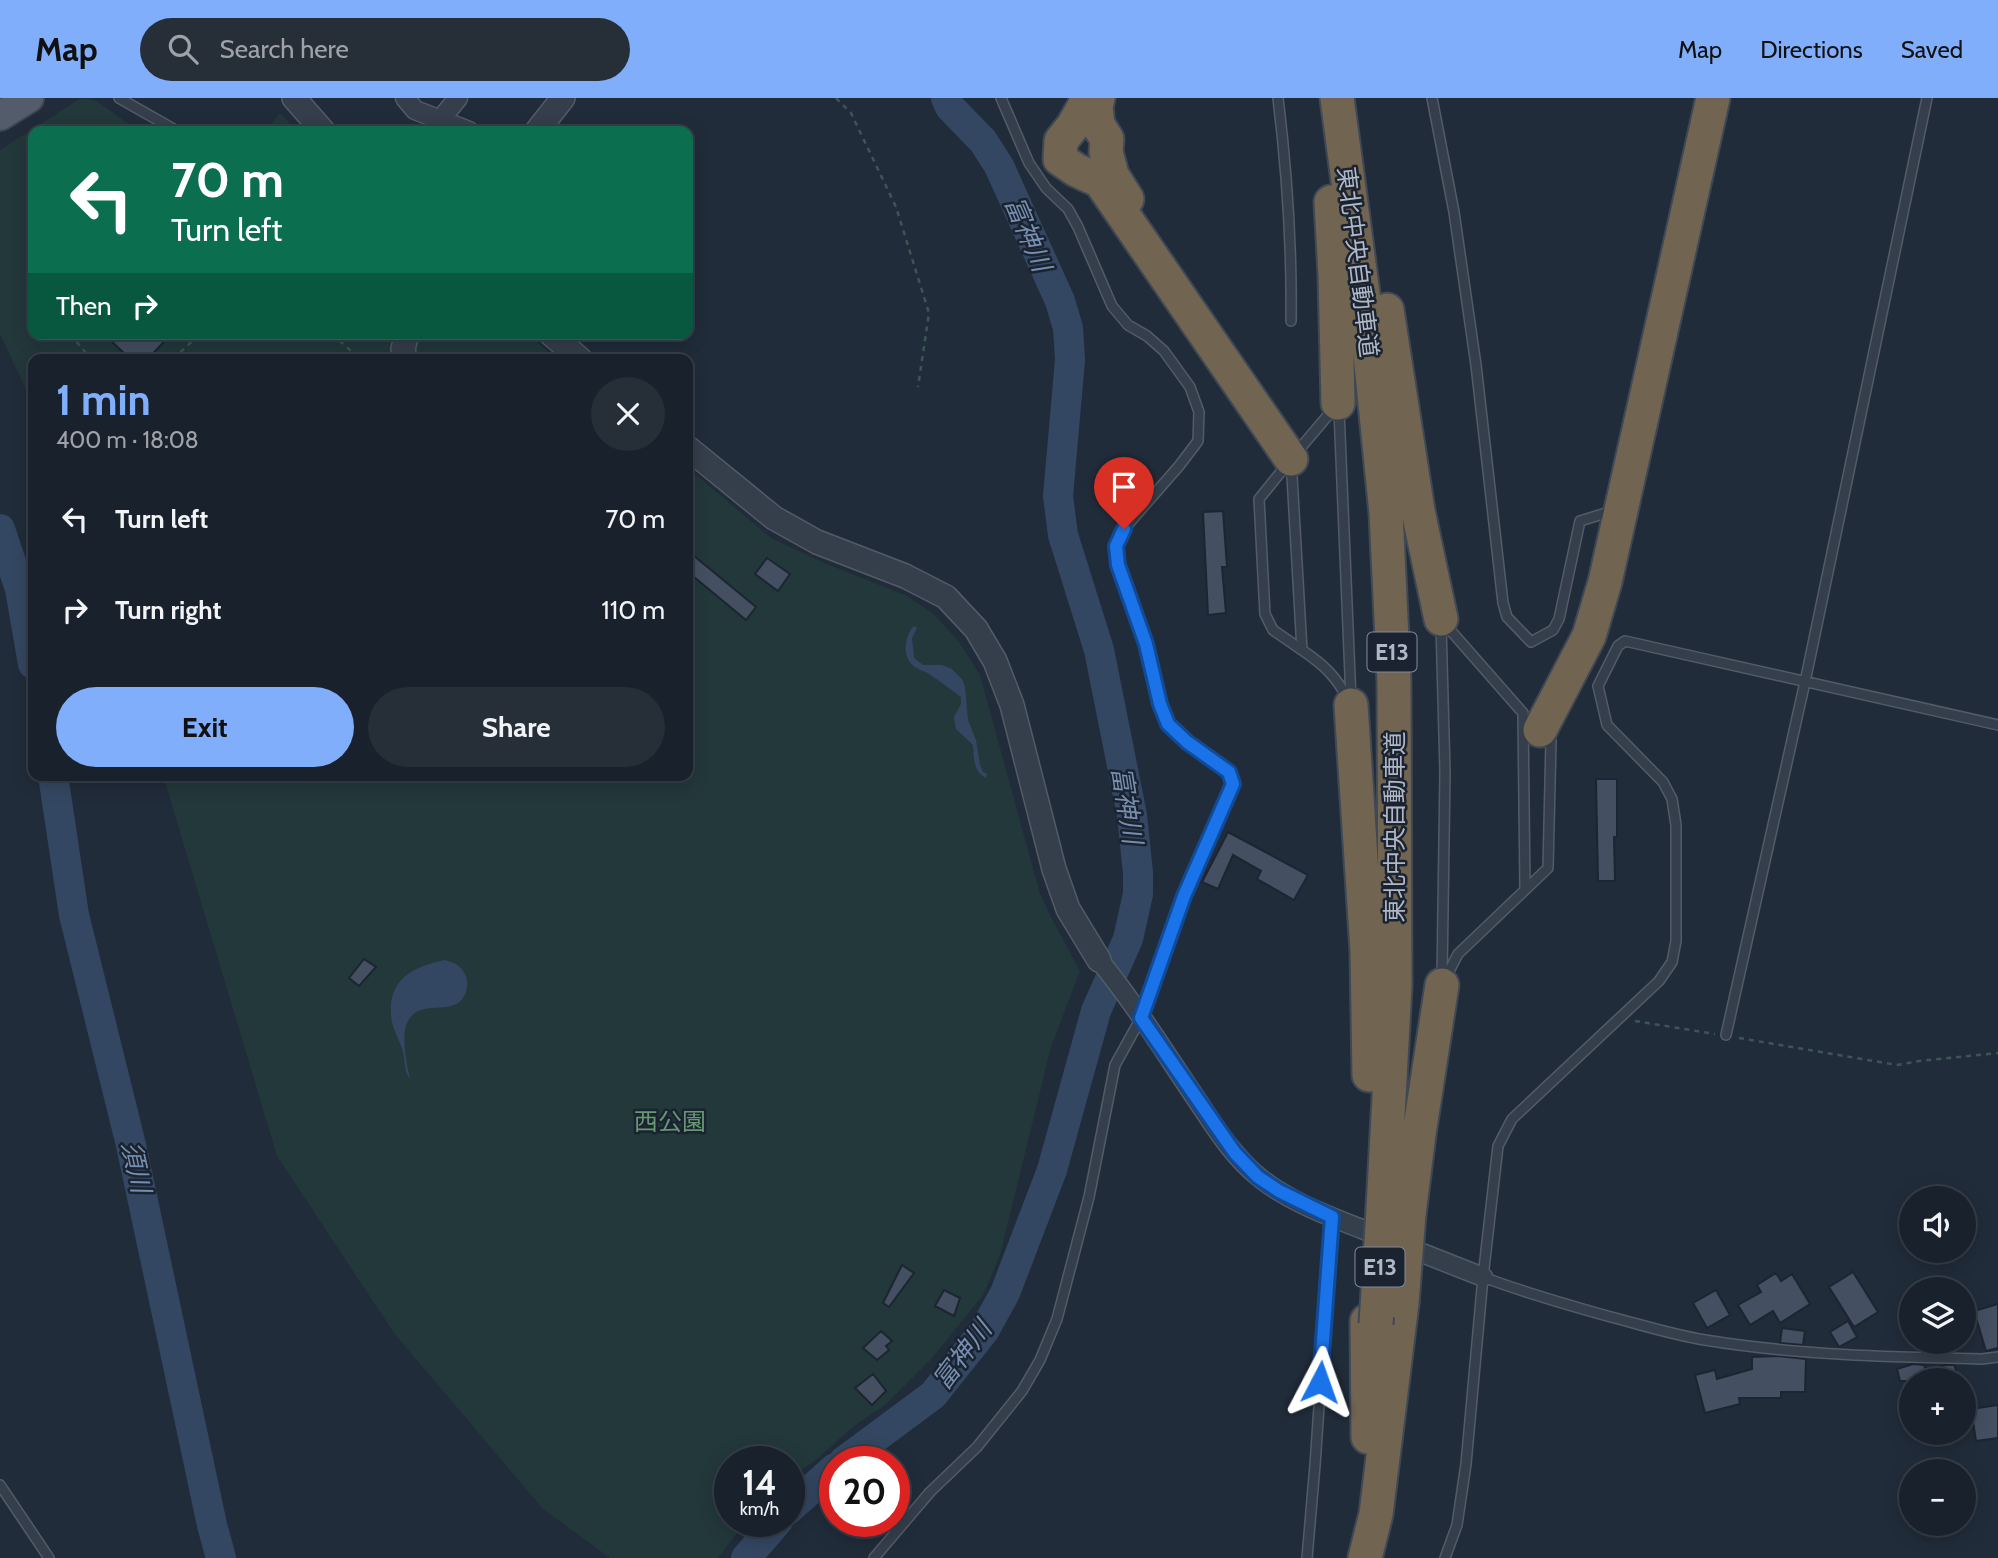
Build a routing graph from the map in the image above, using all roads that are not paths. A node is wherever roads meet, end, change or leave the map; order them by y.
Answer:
1 (29, 98) edge
2 (119, 98) edge
3 (294, 98) edge
4 (405, 98) edge
5 (458, 98) edge
6 (563, 98) edge
7 (1001, 98) edge
8 (1086, 98) edge
9 (1097, 98) edge
10 (1278, 98) edge
11 (1321, 98) edge
12 (1337, 98) edge
13 (1346, 98) edge
14 (1432, 98) edge
15 (1705, 98) edge
16 (1713, 98) edge
17 (1927, 98) edge
18 (0, 116) edge
19 (440, 120) junction
20 (168, 126) edge
21 (319, 126) edge
22 (456, 126) edge
23 (541, 126) edge
24 (1291, 321) dead end
25 (558, 340) edge
26 (574, 354) edge
27 (1338, 403) junction
28 (693, 452) edge
29 (1296, 453) junction
30 (1609, 512) junction
31 (1441, 619) junction
32 (1302, 650) junction
33 (1805, 682) junction
34 (1351, 705) junction
35 (1531, 721) junction
36 (1998, 726) edge
37 (1525, 890) junction
38 (1099, 960) joint
39 (1442, 985) junction
40 (1141, 1018) junction
41 (1726, 1035) road end
42 (1387, 1210) junction
43 (1332, 1217) junction
44 (1483, 1277) junction
45 (1998, 1357) edge
46 (0, 1485) edge
47 (49, 1558) edge
48 (874, 1558) edge
49 (1307, 1558) edge
50 (1357, 1558) edge
51 (1365, 1558) edge
52 (1445, 1558) edge

1 - 18 main road
2 - 20 lane
3 - 21 street
4 - 19 street
5 - 19 street
6 - 23 street
7 - 40 lane
8 - 29 highway
9 - 29 highway
10 - 24 lane
11 - 27 highway
12 - 42 highway, 東北中央自動車道 / E13
13 - 31 highway
14 - 30 lane
15 - 30 highway
16 - 35 highway
17 - 33 lane
19 - 22 street
25 - 26 street
27 - 29 lane
27 - 34 lane
28 - 38 street
29 - 32 lane
29 - 32 lane
30 - 35 highway
31 - 35 lane
31 - 39 lane
32 - 34 lane
33 - 36 lane
33 - 41 lane
33 - 44 lane
34 - 42 highway
35 - 37 lane
35 - 37 lane
37 - 39 lane
38 - 40 street
39 - 42 highway
40 - 43 street
40 - 48 lane
42 - 50 highway, 東北中央自動車道 / E13, bridge
42 - 51 highway, bridge
43 - 44 street
43 - 49 lane
44 - 45 lane
44 - 52 lane
46 - 47 lane

